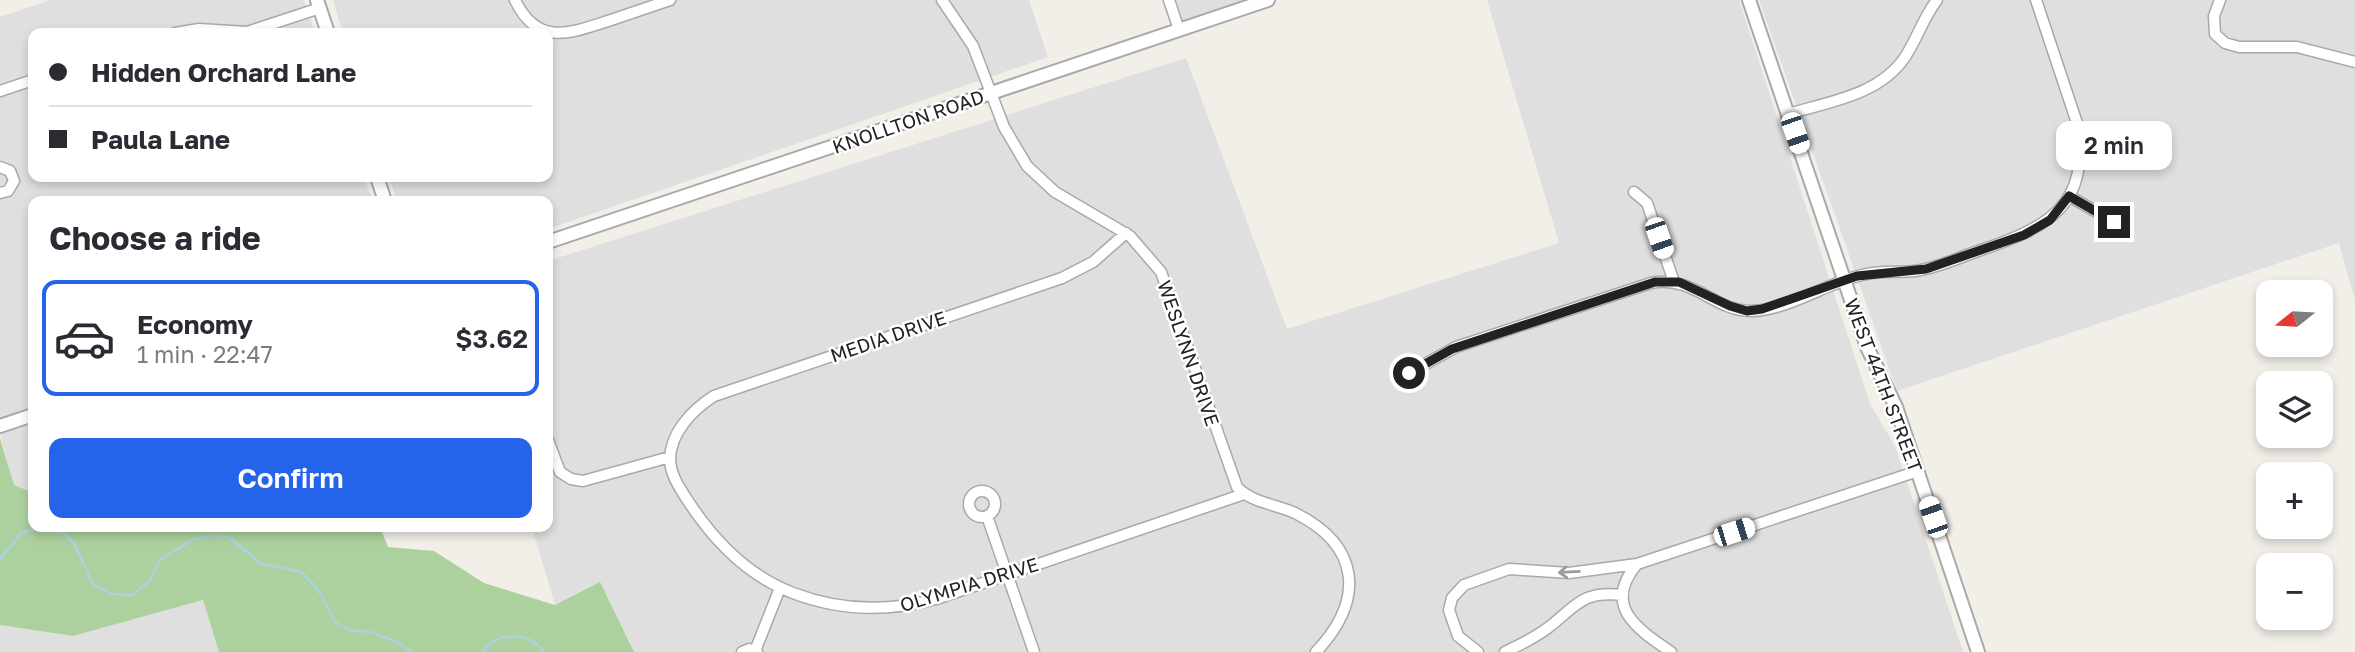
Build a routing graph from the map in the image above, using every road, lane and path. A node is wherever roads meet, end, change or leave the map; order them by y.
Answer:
1 (516, 0) edge
2 (670, 0) edge
3 (942, 0) edge
4 (1169, 0) edge
5 (1268, 0) edge
6 (1749, 0) edge
7 (1937, 0) edge
8 (2036, 0) edge
9 (2220, 0) edge
10 (318, 4) edge
11 (257, 28) edge
12 (326, 28) edge
13 (543, 28) edge
14 (1179, 30) junction
15 (553, 32) edge
16 (2355, 62) edge
17 (28, 82) edge
18 (0, 92) edge
19 (993, 92) junction
20 (1788, 114) junction
21 (0, 167) edge
22 (1633, 191) dead end
23 (0, 193) edge
24 (2069, 196) junction
25 (2114, 222) dead end
26 (1126, 233) junction
27 (553, 240) edge
28 (1845, 281) junction
29 (1674, 282) junction
30 (1409, 373) dead end
31 (28, 417) edge
32 (0, 426) edge
33 (553, 453) edge
34 (670, 457) junction
35 (1917, 471) junction
36 (1244, 494) junction
37 (987, 516) dead end
38 (1637, 564) junction
39 (1005, 575) junction
40 (780, 588) junction
41 (1622, 595) junction
42 (756, 651) edge
43 (742, 652) edge
44 (1034, 652) edge
45 (1316, 652) edge
46 (1478, 652) edge
47 (1505, 652) edge
48 (1671, 652) edge
49 (1978, 652) edge

1 - 13 street
2 - 15 street
3 - 19 street, WESLYNN DRIVE
4 - 14 street
5 - 14 street, KNOLLTON ROAD
6 - 20 street, WEST 44TH STREET
7 - 20 street
8 - 24 street
9 - 16 street
10 - 11 street
10 - 12 street
14 - 19 street, KNOLLTON ROAD
17 - 18 street
19 - 26 street, WESLYNN DRIVE
19 - 27 street, KNOLLTON ROAD
20 - 28 street, WEST 44TH STREET
21 - 23 street
22 - 29 street
24 - 25 street
24 - 28 street
26 - 34 street, MEDIA DRIVE
26 - 36 street, WESLYNN DRIVE
28 - 29 street
28 - 35 street, WEST 44TH STREET
29 - 30 street
31 - 32 street
33 - 34 street
34 - 40 street, OLYMPIA DRIVE
35 - 38 street
35 - 49 street, WEST 44TH STREET
36 - 39 street, OLYMPIA DRIVE
36 - 45 street
37 - 39 street
38 - 41 street
38 -> 46 street
39 - 40 street, OLYMPIA DRIVE
39 - 44 street
40 - 42 street
41 - 47 street
41 - 48 street
42 - 43 street

